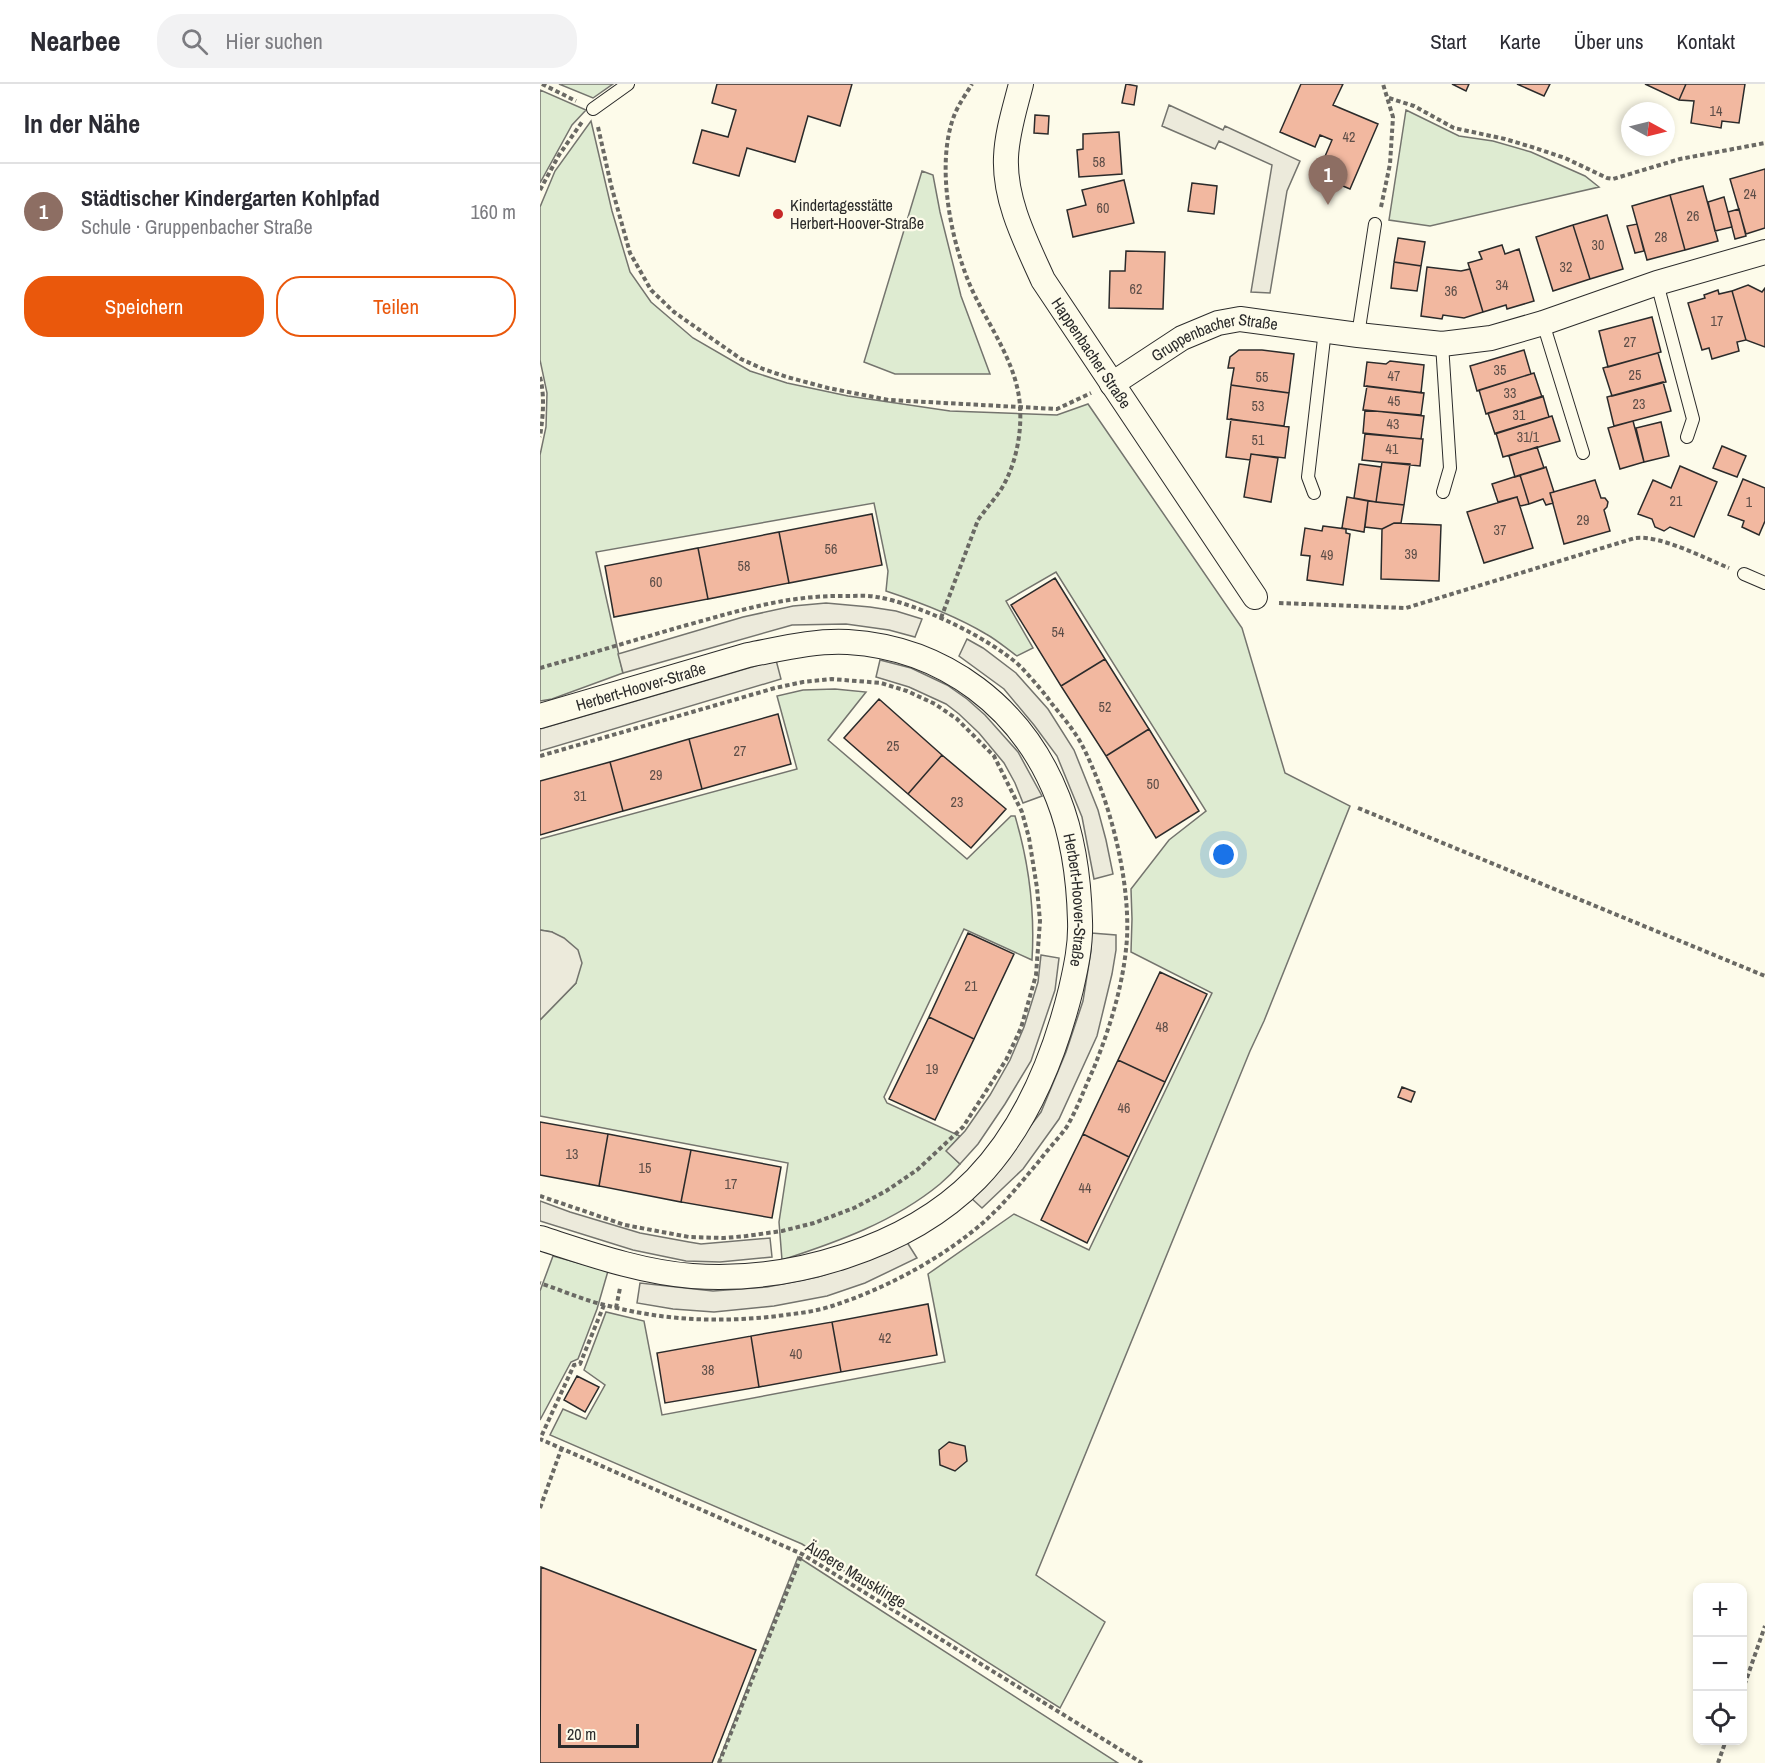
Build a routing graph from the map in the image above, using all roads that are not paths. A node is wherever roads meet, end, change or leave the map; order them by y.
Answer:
1 (628, 84) edge
2 (1022, 84) edge
3 (593, 109) road end
4 (1375, 224) road end
5 (1765, 252) edge
6 (1657, 284) junction
7 (1543, 323) junction
8 (1325, 330) junction
9 (1358, 335) junction
10 (1442, 344) junction
11 (1112, 384) junction
12 (1687, 437) dead end
13 (1583, 453) dead end
14 (1443, 492) dead end
15 (1314, 493) dead end
16 (1744, 574) road end
17 (1765, 583) edge
18 (1255, 597) road end
19 (540, 716) edge
20 (540, 1238) edge

1 - 3 lane
2 - 11 street, Happenbacher Straße
4 - 9 lane
5 - 6 street, Gruppenbacher Straße
6 - 7 street, Gruppenbacher Straße
6 - 12 lane
7 - 10 street, Gruppenbacher Straße
7 - 13 lane
8 - 9 street, Gruppenbacher Straße
8 - 11 street, Gruppenbacher Straße
8 - 15 lane
9 - 10 street, Gruppenbacher Straße
10 - 14 lane
11 - 18 street, Happenbacher Straße
16 - 17 lane
19 - 20 street, Herbert-Hoover-Straße

